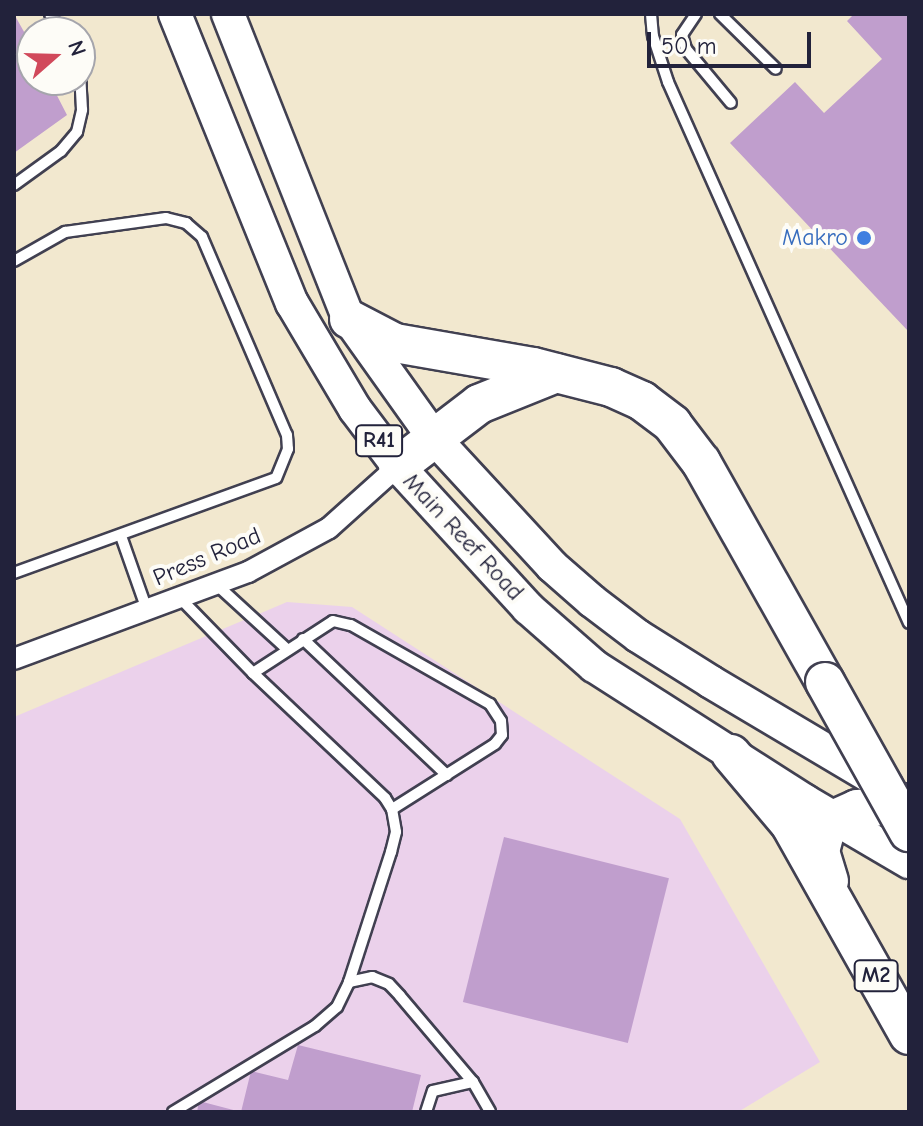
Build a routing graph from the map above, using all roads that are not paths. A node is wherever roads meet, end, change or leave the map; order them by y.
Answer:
1 (175, 14) edge
2 (228, 14) edge
3 (651, 14) edge
4 (696, 14) edge
5 (720, 14) edge
6 (776, 69) dead end
7 (81, 96) edge
8 (731, 103) dead end
9 (14, 185) edge
10 (14, 261) edge
11 (349, 319) junction
12 (559, 373) junction
13 (434, 438) junction
14 (398, 466) junction
15 (121, 536) junction
16 (14, 573) edge
17 (217, 585) junction
18 (180, 598) junction
19 (147, 610) junction
20 (909, 623) edge
21 (303, 639) junction
22 (288, 650) junction
23 (14, 659) edge
24 (253, 673) junction
25 (731, 754) junction
26 (447, 775) junction
27 (909, 802) edge
28 (392, 809) junction
29 (837, 818) junction
30 (909, 832) edge
31 (909, 862) edge
32 (843, 917) junction
33 (349, 982) junction
34 (909, 1035) edge
35 (473, 1082) junction
36 (173, 1112) edge
37 (426, 1112) edge
38 (490, 1112) edge

1 - 14 main road, Main Reef Road / R41
2 - 11 main road, Main Reef Road / R41
3 - 20 lane
4 - 8 lane
5 - 6 lane
7 - 9 lane
10 - 15 lane
11 - 12 highway
11 - 13 main road, Main Reef Road / R41
12 - 13 highway
12 - 30 highway, bridge
13 - 14 highway
13 - 27 main road, Main Reef Road / R41
14 - 17 street, Press Road
14 - 25 main road, Main Reef Road / R41
15 - 16 lane
15 - 19 lane
17 - 18 street, Press Road
17 - 22 lane
18 - 19 street, Press Road
18 - 24 lane
19 - 23 street, Press Road
21 - 22 lane
21 - 26 lane
21 - 26 lane
22 - 24 lane
24 - 28 lane
25 - 29 main road, Main Reef Road / R41
25 - 32 highway
26 - 28 lane
27 - 29 highway
28 - 33 lane
29 - 31 main road, Main Reef Road / R41
29 - 32 highway
32 - 34 highway, M2
33 - 35 lane
33 - 36 lane
35 - 37 lane
35 - 38 lane

